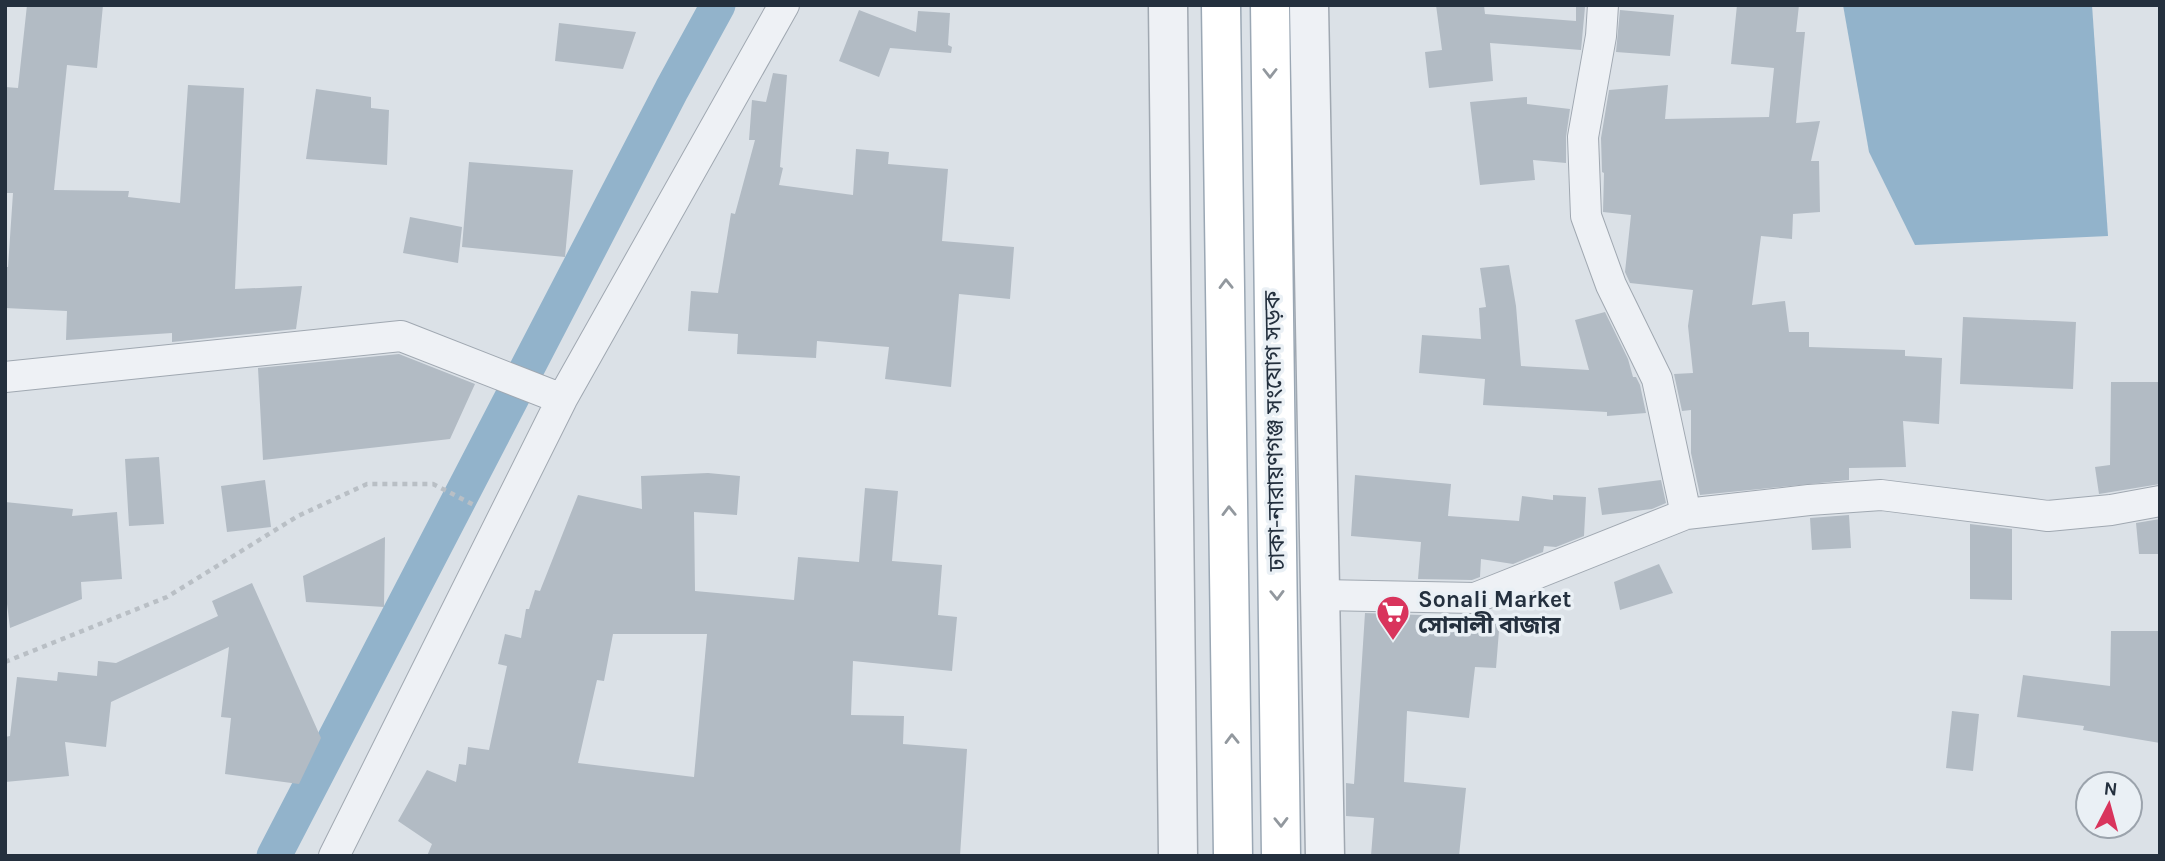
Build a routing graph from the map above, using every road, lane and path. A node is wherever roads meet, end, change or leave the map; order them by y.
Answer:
1 (784, 5) edge
2 (1168, 5) edge
3 (1221, 5) edge
4 (1270, 5) edge
5 (1310, 5) edge
6 (1603, 5) edge
7 (5, 377) edge
8 (561, 398) junction
9 (2160, 501) edge
10 (477, 507) dead end
11 (1686, 514) junction
12 (1321, 595) junction
13 (5, 662) edge
14 (334, 856) edge
15 (1178, 856) edge
16 (1233, 856) edge
17 (1281, 856) edge
18 (1325, 856) edge

1 - 8 street
2 - 15 street
16 -> 3 main road, ঢাকা-নারায়ণগঞ্জ সংযোগ সড়ক
4 -> 17 main road, ঢাকা-নারায়ণগঞ্জ সংযোগ সড়ক
5 - 12 street
6 - 11 street
7 - 8 street
8 - 14 street
9 - 11 street
10 - 13 path
11 - 12 street
12 - 18 street

